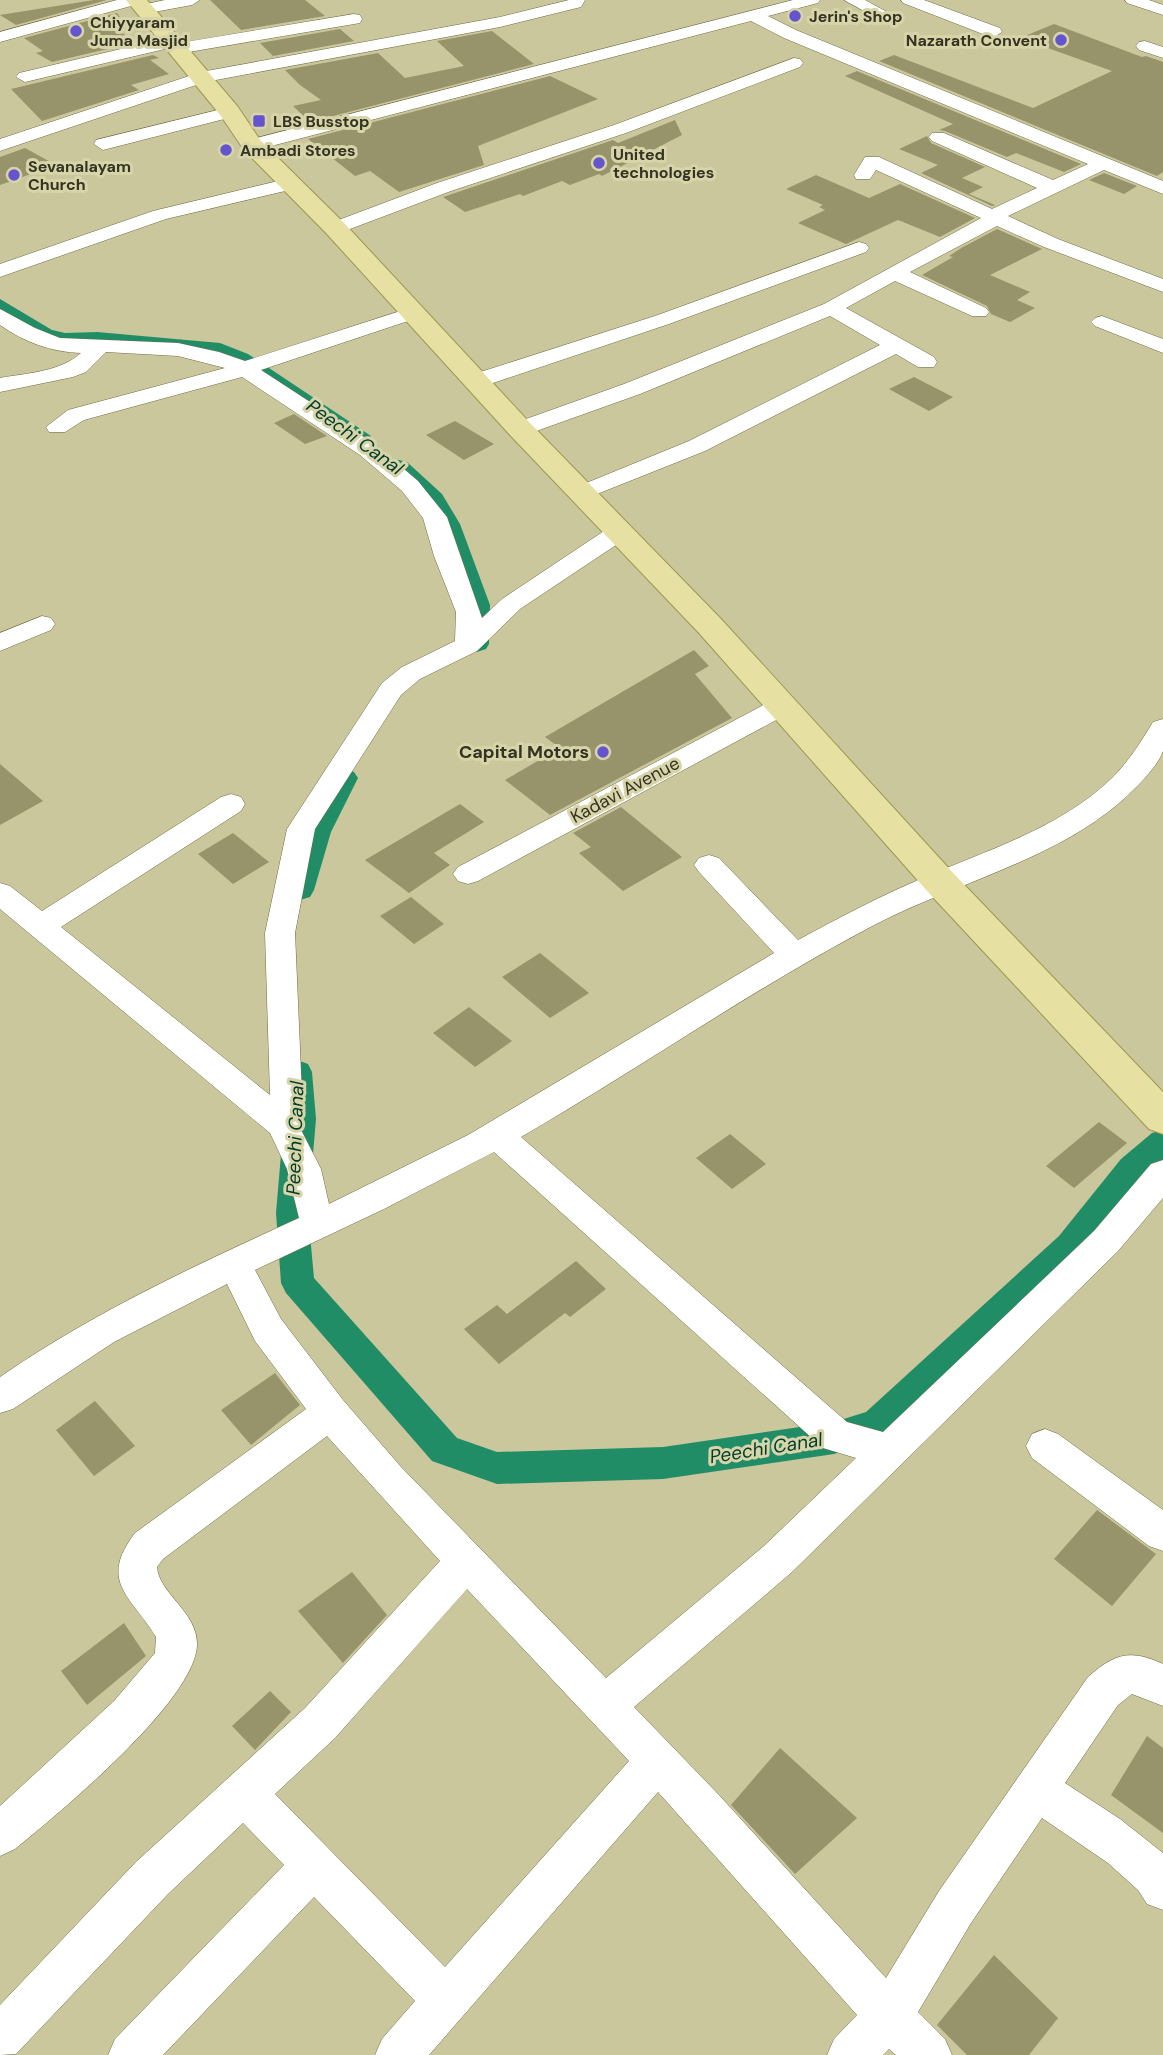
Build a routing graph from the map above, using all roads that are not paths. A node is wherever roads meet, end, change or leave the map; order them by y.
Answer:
1 (192, 0) edge
2 (577, 0) edge
3 (812, 0) edge
4 (852, 0) edge
5 (909, 0) edge
6 (1133, 0) edge
7 (138, 3) edge
8 (1163, 10) edge
9 (755, 16) junction
10 (890, 18) dead end
11 (354, 19) dead end
12 (995, 32) dead end
13 (0, 37) edge
14 (174, 45) junction
15 (1145, 46) dead end
16 (1163, 53) edge
17 (794, 63) dead end
18 (25, 77) dead end
19 (201, 77) junction
20 (230, 111) junction
21 (938, 137) dead end
22 (103, 144) dead end
23 (0, 145) edge
24 (252, 145) junction
25 (1102, 164) junction
26 (863, 175) dead end
27 (291, 184) junction
28 (1052, 187) junction
29 (1163, 188) edge
30 (996, 217) junction
31 (335, 228) junction
32 (859, 248) dead end
33 (0, 271) edge
34 (893, 272) junction
35 (1163, 286) edge
36 (831, 308) junction
37 (979, 312) dead end
38 (414, 313) junction
39 (0, 315) edge
40 (1102, 322) dead end
41 (101, 345) junction
42 (897, 345) junction
43 (1163, 347) edge
44 (926, 362) dead end
45 (254, 364) junction
46 (476, 381) junction
47 (0, 385) edge
48 (57, 427) dead end
49 (520, 429) junction
50 (582, 493) junction
51 (619, 532) junction
52 (43, 624) dead end
53 (477, 637) junction
54 (0, 643) edge
55 (782, 706) junction
56 (1163, 728) edge
57 (232, 804) dead end
58 (709, 865) dead end
59 (468, 874) dead end
60 (941, 883) junction
61 (0, 893) edge
62 (42, 925) junction
63 (794, 955) junction
64 (1163, 1117) edge
65 (495, 1134) junction
66 (292, 1144) junction
67 (1163, 1174) edge
68 (315, 1224) junction
69 (234, 1263) junction
70 (0, 1397) edge
71 (330, 1412) junction
72 (1045, 1446) dead end
73 (890, 1451) junction
74 (1163, 1533) edge
75 (466, 1561) junction
76 (1163, 1686) edge
77 (604, 1706) junction
78 (657, 1761) junction
79 (1036, 1789) junction
80 (244, 1793) junction
81 (0, 1834) edge
82 (314, 1865) junction
83 (1163, 1888) edge
84 (447, 2001) junction
85 (889, 2016) junction
86 (0, 2038) edge
87 (131, 2055) edge
88 (398, 2055) edge
89 (850, 2055) edge
90 (929, 2055) edge

1 - 7 street
2 - 19 street
3 - 9 street
4 - 10 street
5 - 12 street
6 - 8 street
7 - 13 street
7 - 14 main road
9 - 24 street
9 - 25 street
11 - 14 street
14 - 18 street
14 - 19 main road
15 - 16 street
17 - 31 street
19 - 20 main road
19 - 23 street
20 - 22 street
20 - 24 main road
21 - 28 street
24 - 27 main road
25 - 28 street
25 - 29 street
26 - 30 street
27 - 31 main road
27 - 33 street
28 - 30 street
30 - 34 street
30 - 35 street
31 - 38 main road
32 - 46 street
34 - 36 street
34 - 37 street
36 - 42 street
36 - 49 street
38 - 45 street
38 - 46 main road
39 - 41 street
40 - 43 street
41 - 45 street
41 - 47 street
42 - 44 street
42 - 50 street
45 - 48 street
45 - 53 street
46 - 49 main road
49 - 50 main road
50 - 51 main road
51 - 53 street
51 - 55 main road
52 - 54 street
53 - 66 street
55 - 59 street, Kadavi Avenue
55 - 60 main road
56 - 60 street
57 - 62 street
58 - 63 street
60 - 63 street
60 - 64 main road
61 - 62 street
62 - 66 street
63 - 65 street
65 - 68 street
65 - 73 street
66 - 68 street
67 - 73 street
68 - 69 street
69 - 70 street
69 - 71 street
71 - 75 street
71 - 81 street
72 - 74 street
73 - 77 street
75 - 77 street
75 - 80 street
76 - 79 street
77 - 78 street
78 - 84 street
78 - 85 street
79 - 83 street
79 - 85 street
80 - 82 street
80 - 86 street
82 - 84 street
82 - 87 street
84 - 88 street
85 - 89 street
85 - 90 street

